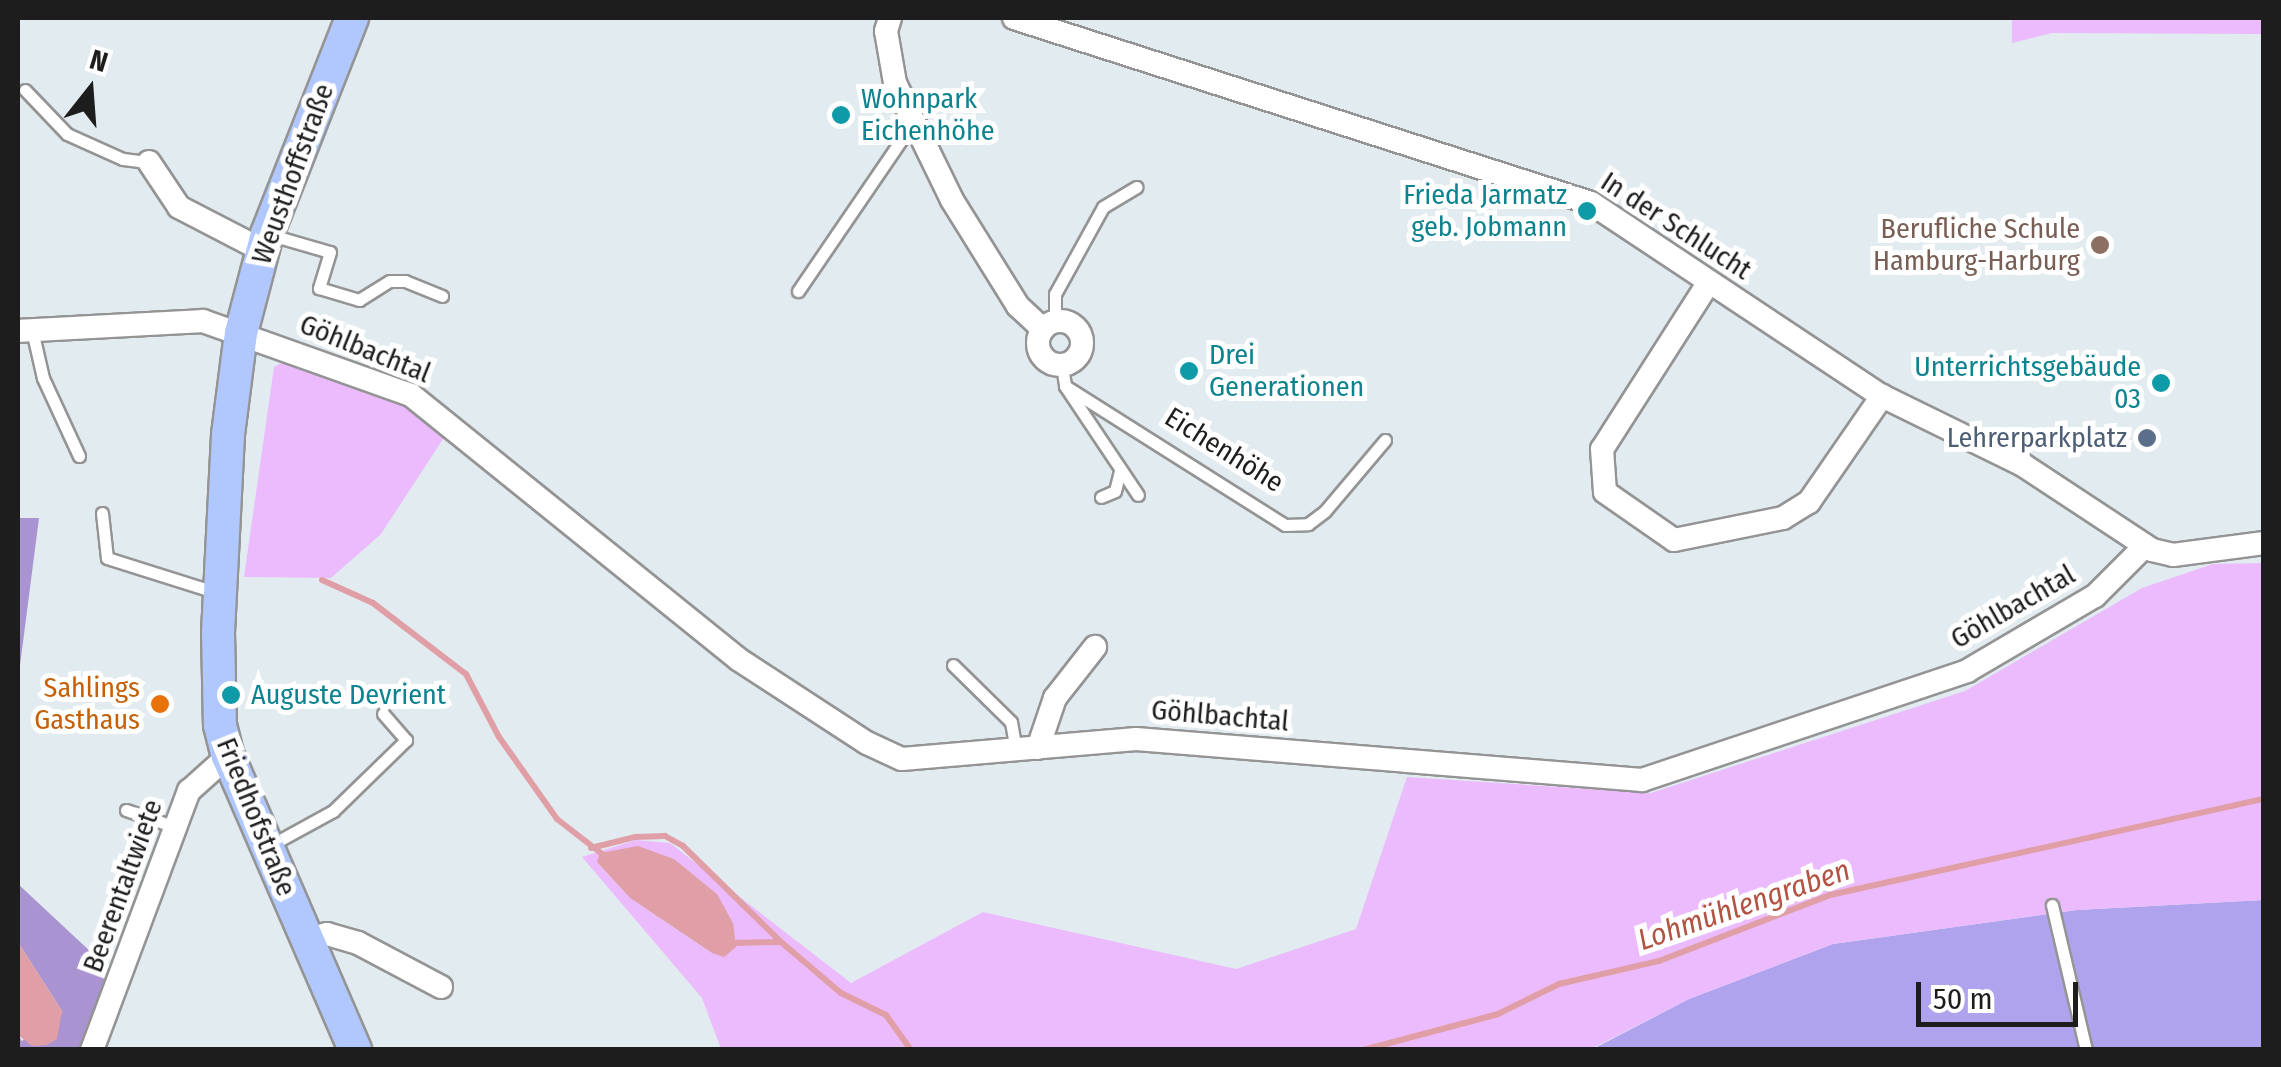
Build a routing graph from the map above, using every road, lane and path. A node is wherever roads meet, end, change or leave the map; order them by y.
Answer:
1 (352, 18) edge
2 (890, 18) edge
3 (1014, 18) edge
4 (24, 90) dead end
5 (914, 121) junction
6 (149, 162) joint
7 (1136, 188) dead end
8 (264, 242) junction
9 (1710, 282) junction
10 (798, 292) dead end
11 (442, 296) dead end
12 (1049, 325) junction
13 (25, 330) edge
14 (242, 333) junction
15 (1064, 376) junction
16 (1882, 396) junction
17 (1385, 440) dead end
18 (79, 456) dead end
19 (1120, 467) junction
20 (1138, 495) dead end
21 (1101, 497) dead end
22 (102, 513) dead end
23 (2264, 543) edge
24 (2145, 546) junction
25 (219, 593) junction
26 (1094, 647) dead end
27 (953, 665) dead end
28 (384, 714) dead end
29 (1027, 749) junction
30 (228, 756) junction
31 (126, 810) dead end
32 (176, 825) junction
33 (267, 846) junction
34 (2052, 905) dead end
35 (306, 940) junction
36 (441, 988) dead end
37 (92, 1050) edge
38 (355, 1050) edge
39 (2086, 1050) edge

1 - 8 street, Weusthoffstraße
2 - 5 street
3 - 9 street, In der Schlucht
4 - 6 lane
5 - 10 lane
5 - 12 street
6 - 8 street
7 - 12 lane
8 - 11 lane
8 - 14 street, Weusthoffstraße
9 - 16 street, In der Schlucht
9 - 16 street
12 - 15 street
12 - 15 street
13 - 14 street, Göhlbachtal
13 - 18 lane
14 - 25 street, Friedhofstraße
14 - 29 street, Göhlbachtal
15 - 17 lane, Eichenhöhe
15 - 19 lane
16 - 24 street, In der Schlucht
19 - 20 lane
19 - 21 lane
22 - 25 lane
23 - 24 street
24 - 29 street, Göhlbachtal
25 - 30 street, Friedhofstraße
26 - 29 street
27 - 29 lane
28 - 33 lane
30 - 32 street, Beerentaltwiete
30 - 33 street, Friedhofstraße
31 - 32 lane
32 - 37 street, Beerentaltwiete
33 - 35 street, Friedhofstraße
34 - 39 lane
35 - 36 street
35 - 38 street, Friedhofstraße

